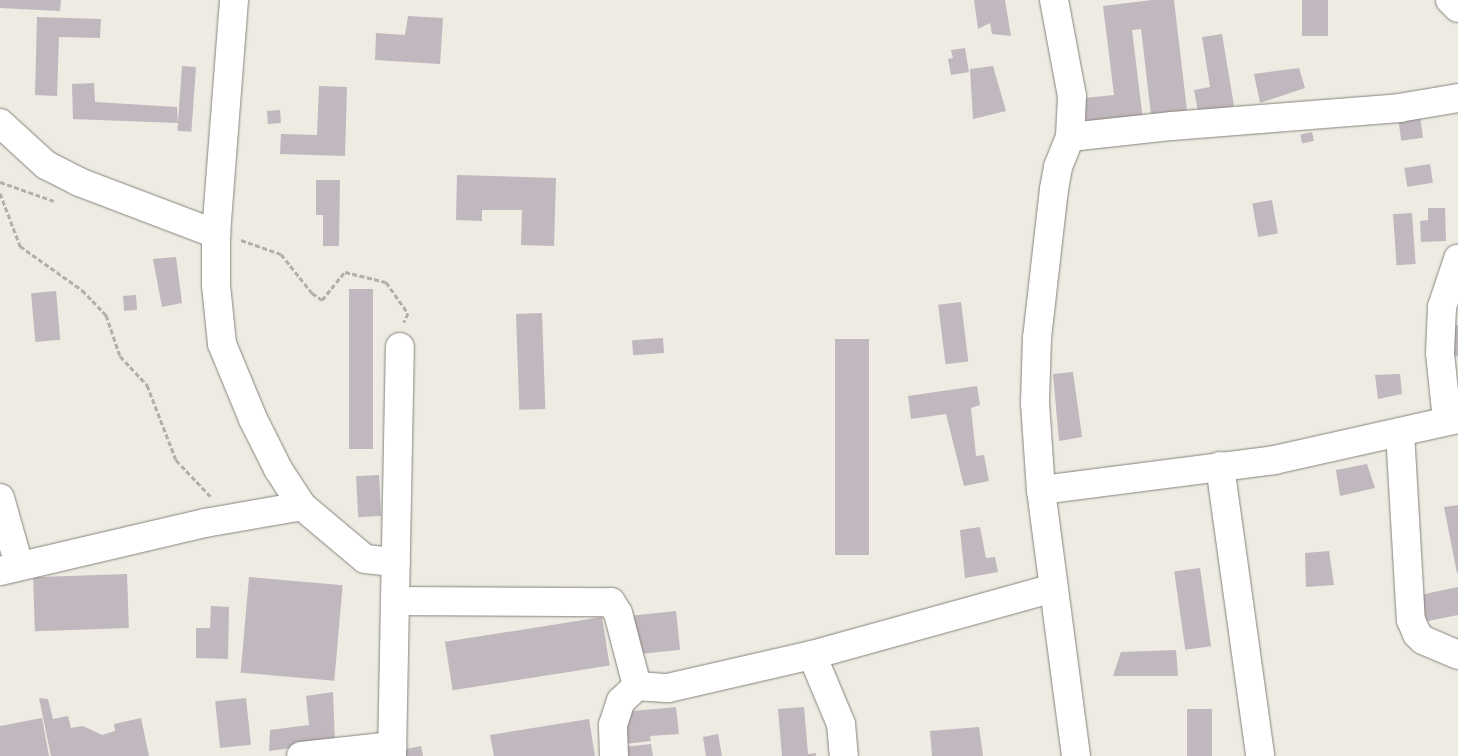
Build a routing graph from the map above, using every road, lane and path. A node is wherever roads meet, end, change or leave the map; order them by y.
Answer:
1 (234, 0) edge
2 (1054, 0) edge
3 (1450, 0) edge
4 (1458, 8) edge
5 (1458, 98) edge
6 (0, 124) edge
7 (1070, 138) junction
8 (0, 193) edge
9 (216, 234) junction
10 (1458, 259) edge
11 (400, 347) joint
12 (1453, 420) edge
13 (1400, 432) junction
14 (1220, 466) junction
15 (1041, 490) junction
16 (0, 498) edge
17 (302, 506) junction
18 (231, 519) junction
19 (396, 562) junction
20 (10, 568) edge
21 (1053, 588) junction
22 (396, 601) junction
23 (812, 655) junction
24 (1458, 655) edge
25 (637, 686) junction
26 (392, 751) edge
27 (301, 756) edge
28 (614, 756) edge
29 (844, 756) edge
30 (1076, 756) edge
31 (1260, 756) edge

1 - 9 street
2 - 7 street
3 - 4 street
5 - 7 street
6 - 9 street
7 - 15 street
8 - 18 path
9 - 11 path
9 - 17 street
10 - 12 street
11 - 19 street
12 - 13 street
13 - 14 street
13 - 24 street
14 - 15 street
14 - 31 street
15 - 21 street
16 - 20 street
17 - 18 street
17 - 19 street
18 - 20 street
19 - 22 street
21 - 23 street
21 - 30 street
22 - 25 street
22 - 26 street
23 - 25 street
23 - 29 street
25 - 28 street
26 - 27 street

